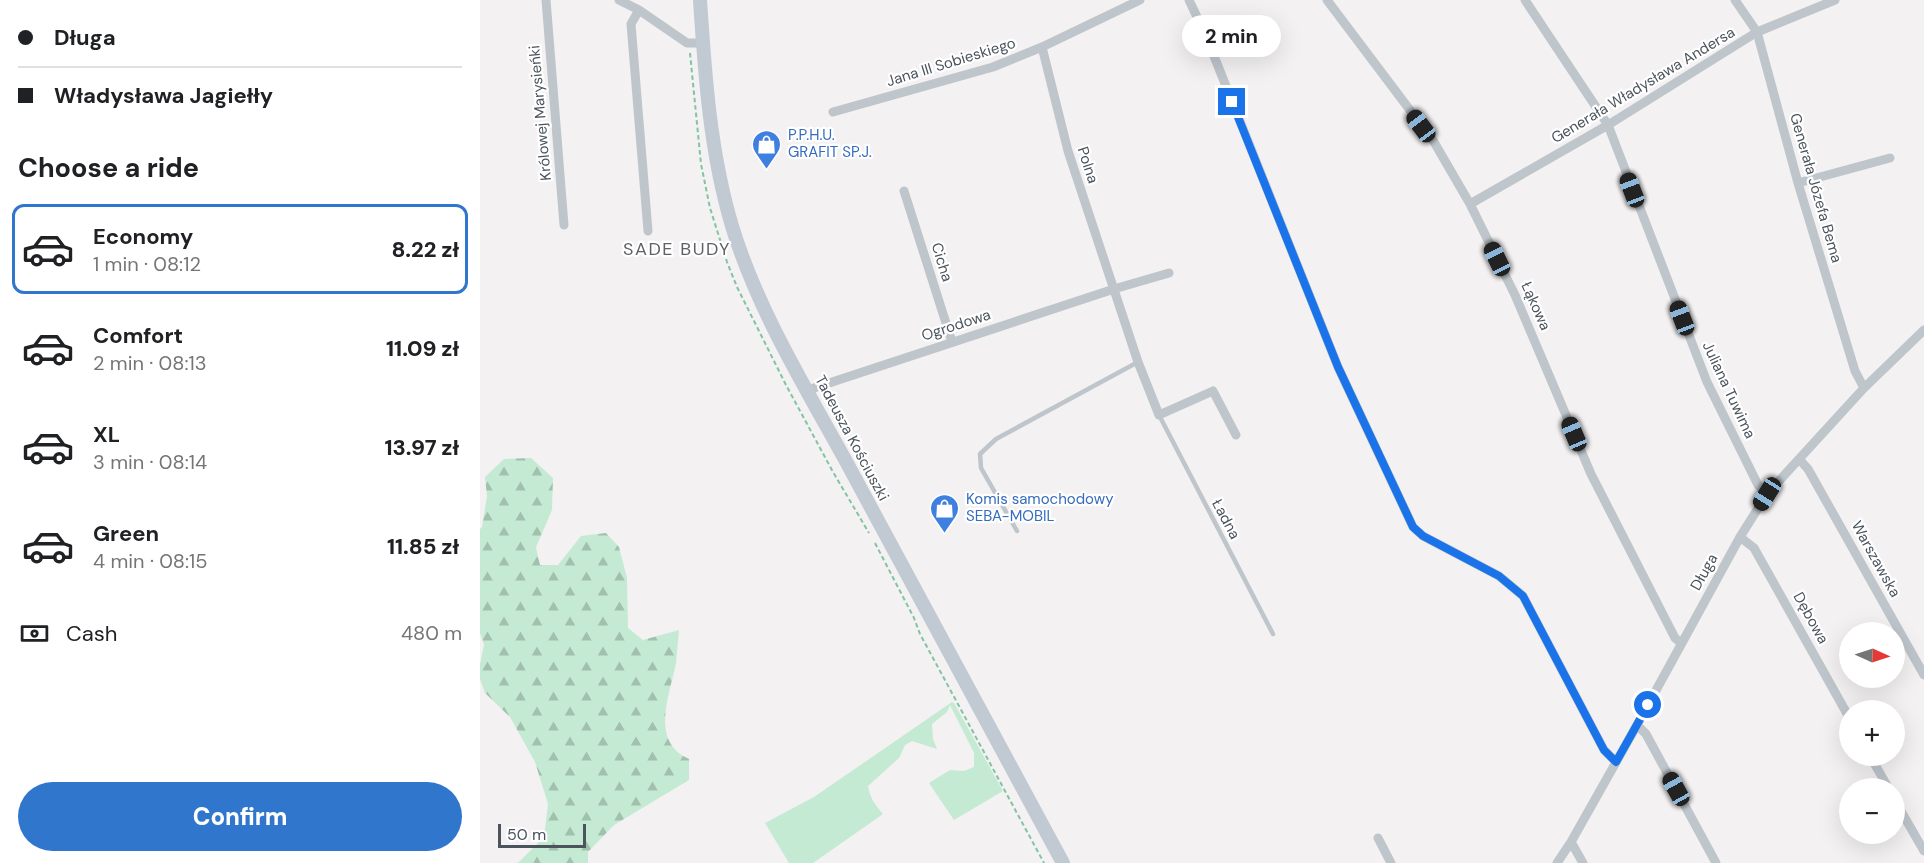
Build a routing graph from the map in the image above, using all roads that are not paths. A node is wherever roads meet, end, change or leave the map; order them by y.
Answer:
1 (546, 0) edge
2 (620, 0) edge
3 (700, 0) edge
4 (1140, 0) edge
5 (1188, 0) edge
6 (1327, 0) edge
7 (1525, 0) edge
8 (1735, 0) edge
9 (1835, 0) edge
10 (639, 10) junction
11 (1757, 32) junction
12 (703, 43) junction
13 (1042, 47) junction
14 (833, 112) dead end
15 (1608, 125) junction
16 (1890, 158) dead end
17 (1798, 183) junction
18 (904, 191) dead end
19 (1470, 204) junction
20 (564, 225) dead end
21 (648, 231) dead end
22 (1169, 273) dead end
23 (1114, 289) junction
24 (1924, 330) edge
25 (952, 342) junction
26 (1138, 362) junction
27 (1864, 388) junction
28 (808, 390) junction
29 (1159, 415) junction
30 (1236, 435) dead end
31 (1799, 459) junction
32 (1767, 494) junction
33 (1017, 531) dead end
34 (1740, 537) junction
35 (1273, 634) dead end
36 (1681, 643) junction
37 (1924, 675) edge
38 (1839, 700) edge
39 (1637, 725) junction
40 (1616, 762) junction
41 (1905, 818) edge
42 (1378, 838) dead end
43 (1571, 842) junction
44 (1924, 851) edge
45 (1063, 863) edge
46 (1391, 863) edge
47 (1557, 863) edge
48 (1583, 863) edge
49 (1716, 863) edge

1 - 20 street, Królowej Marysieńki
2 - 10 street
3 - 12 main road, Tadeusza Kościuszki
4 - 13 street, Jana III Sobieskiego
5 - 40 street
6 - 19 street, Łąkowa
7 - 15 street, Juliana Tuwima
8 - 11 street, Generała Józefa Bema
9 - 11 street, Generała Władysława Andersa
10 - 12 street
10 - 21 street
11 - 15 street, Generała Władysława Andersa
11 - 17 street, Generała Józefa Bema
12 - 28 main road, Tadeusza Kościuszki
13 - 14 street, Jana III Sobieskiego
13 - 23 street, Polna
15 - 19 street, Generała Władysława Andersa
15 - 32 street, Juliana Tuwima
16 - 17 street
17 - 27 street, Generała Józefa Bema
18 - 25 street, Cicha
19 - 36 street, Łąkowa
22 - 23 street
23 - 25 street, Ogrodowa
23 - 26 street, Polna
24 - 27 street, Długa
25 - 28 street, Ogrodowa
26 - 29 street, Polna
26 - 33 lane
27 - 31 street, Długa
28 - 45 main road, Tadeusza Kościuszki
29 - 30 street
29 - 35 lane, Ładna
31 - 32 street, Długa
31 - 37 street, Warszawska
32 - 34 street, Długa
34 - 36 street, Długa
34 - 38 street, Dębowa
36 - 39 street, Długa
39 - 40 street, Długa
39 - 49 street
40 - 43 street, Długa
41 - 44 street
42 - 46 street
43 - 47 street, Długa
43 - 48 street

